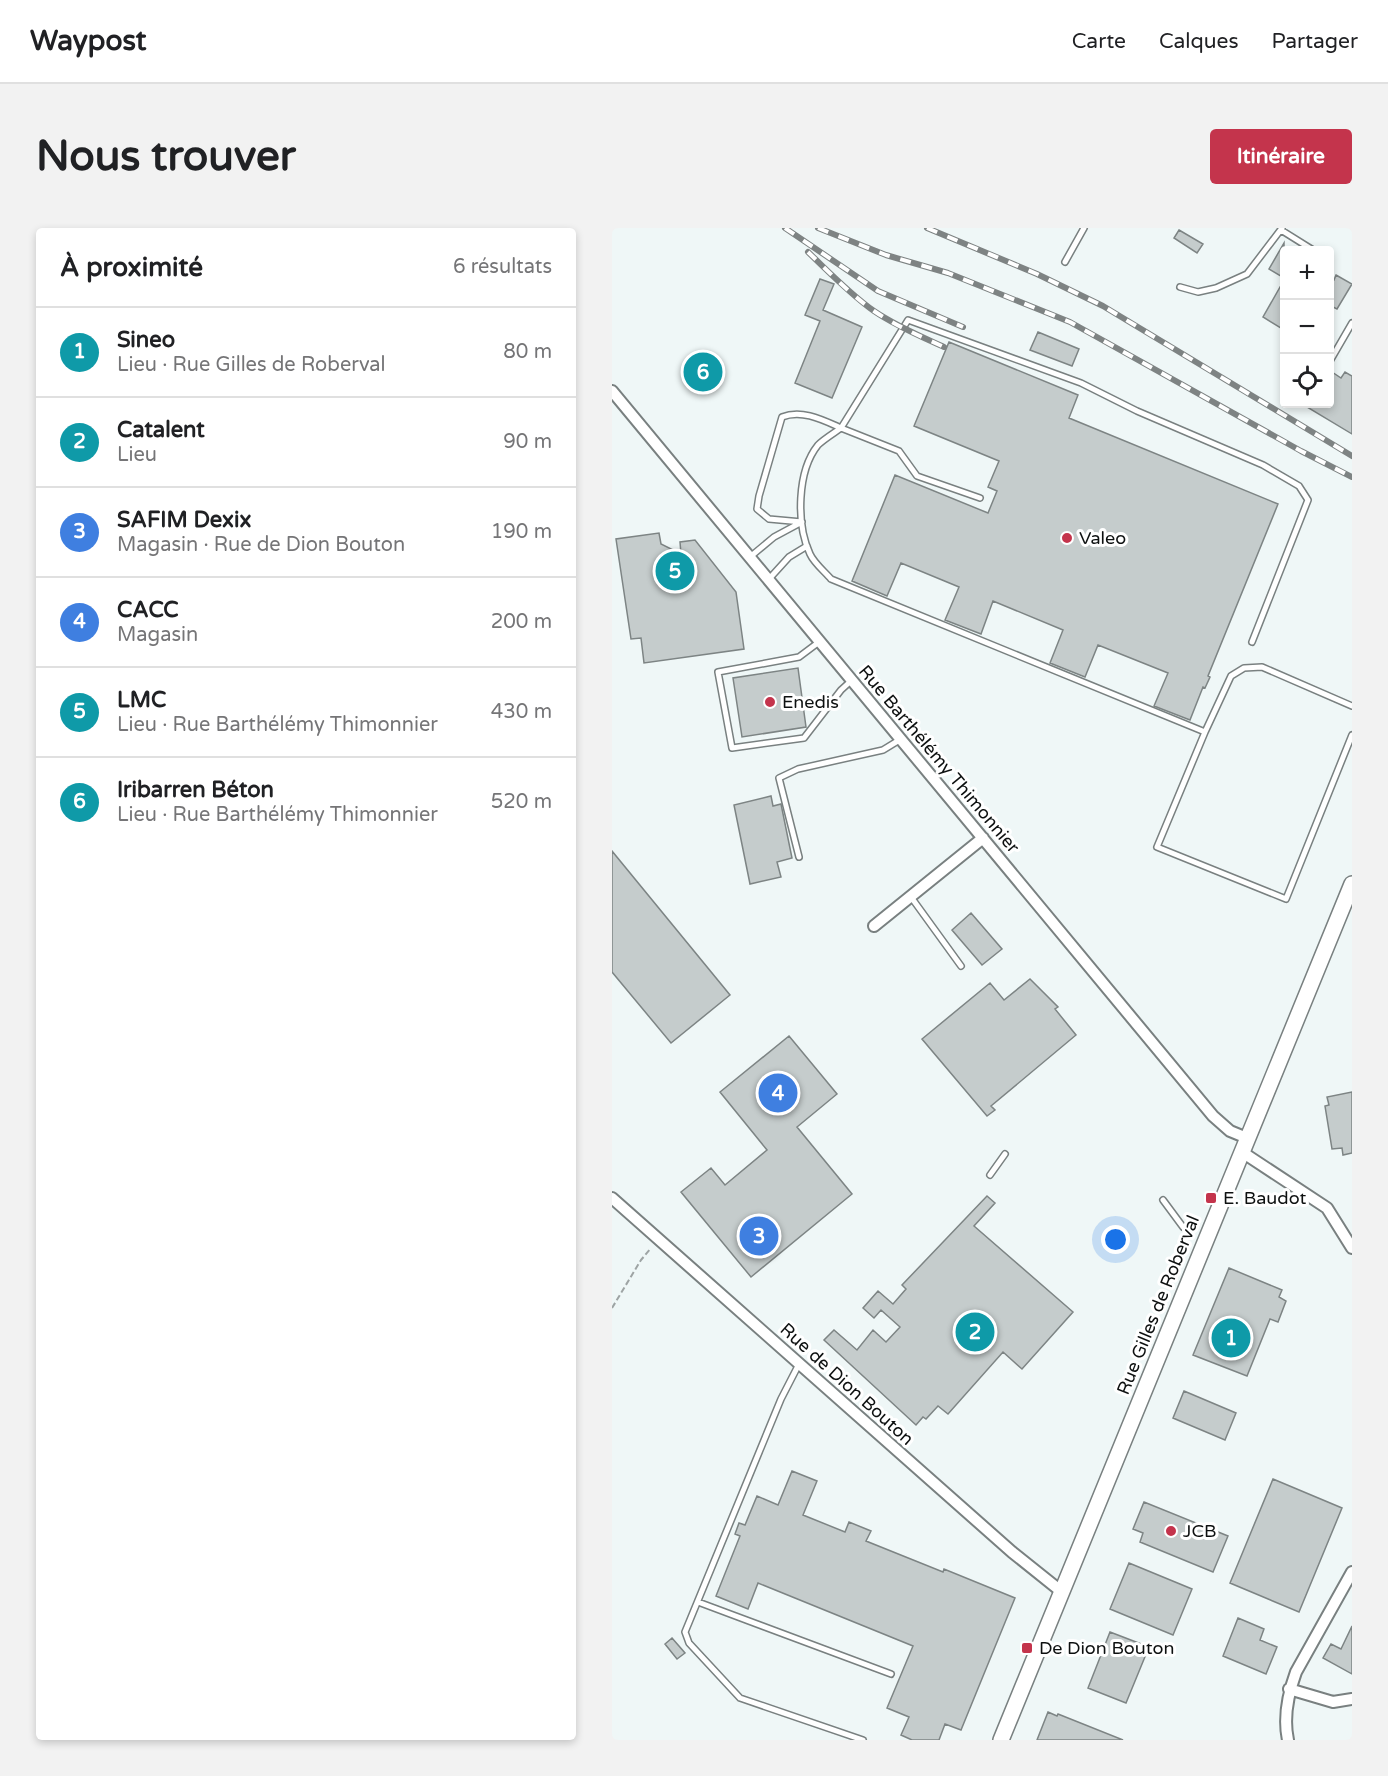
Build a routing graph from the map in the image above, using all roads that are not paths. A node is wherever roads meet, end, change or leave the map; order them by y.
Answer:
1 (1084, 228) edge
2 (1282, 229) edge
3 (1307, 246) edge
4 (1065, 262) dead end
5 (1180, 287) dead end
6 (1352, 323) edge
7 (1333, 354) edge
8 (612, 391) edge
9 (841, 428) junction
10 (980, 498) dead end
11 (802, 522) junction
12 (807, 546) junction
13 (750, 557) junction
14 (769, 579) junction
15 (820, 641) junction
16 (1252, 642) dead end
17 (852, 680) junction
18 (1352, 706) edge
19 (1205, 732) junction
20 (1352, 735) edge
21 (901, 738) junction
22 (983, 837) junction
23 (799, 857) dead end
24 (1352, 884) edge
25 (911, 896) junction
26 (874, 926) dead end
27 (961, 966) dead end
28 (1245, 1145) junction
29 (1005, 1154) dead end
30 (990, 1175) dead end
31 (612, 1198) edge
32 (1163, 1200) dead end
33 (1183, 1227) dead end
34 (1352, 1248) edge
35 (799, 1364) junction
36 (1352, 1572) edge
37 (1062, 1592) junction
38 (698, 1602) junction
39 (891, 1674) dead end
40 (1289, 1689) junction
41 (1352, 1699) edge
42 (863, 1740) edge
43 (1000, 1740) edge
44 (1288, 1740) edge

1 - 4 lane
2 - 3 lane
2 - 5 lane
6 - 7 lane
8 - 13 street, Rue Barthélémy Thimonnier
9 - 10 lane
9 - 11 lane
9 - 11 lane
9 - 16 lane
11 - 12 lane
11 - 13 lane
12 - 14 lane
12 - 19 lane
13 - 14 street, Rue Barthélémy Thimonnier
14 - 15 street, Rue Barthélémy Thimonnier
15 - 17 street, Rue Barthélémy Thimonnier
15 - 17 lane
17 - 21 street, Rue Barthélémy Thimonnier
18 - 19 lane
19 - 20 lane
21 - 22 street, Rue Barthélémy Thimonnier
21 - 23 lane
22 - 25 street
22 - 28 street, Rue Barthélémy Thimonnier
24 - 28 street, Rue Gilles de Roberval
25 - 26 street
25 - 27 lane
28 - 34 street, Rue Barthélémy Thimonnier
28 - 37 street, Rue Gilles de Roberval
29 - 30 lane
31 - 35 street, Rue de Dion Bouton
32 - 33 lane
35 - 37 street, Rue de Dion Bouton
35 - 38 lane
36 - 40 street
37 - 43 street, Rue Gilles de Roberval
38 - 39 lane
38 - 42 lane
40 - 41 street
40 - 44 street

